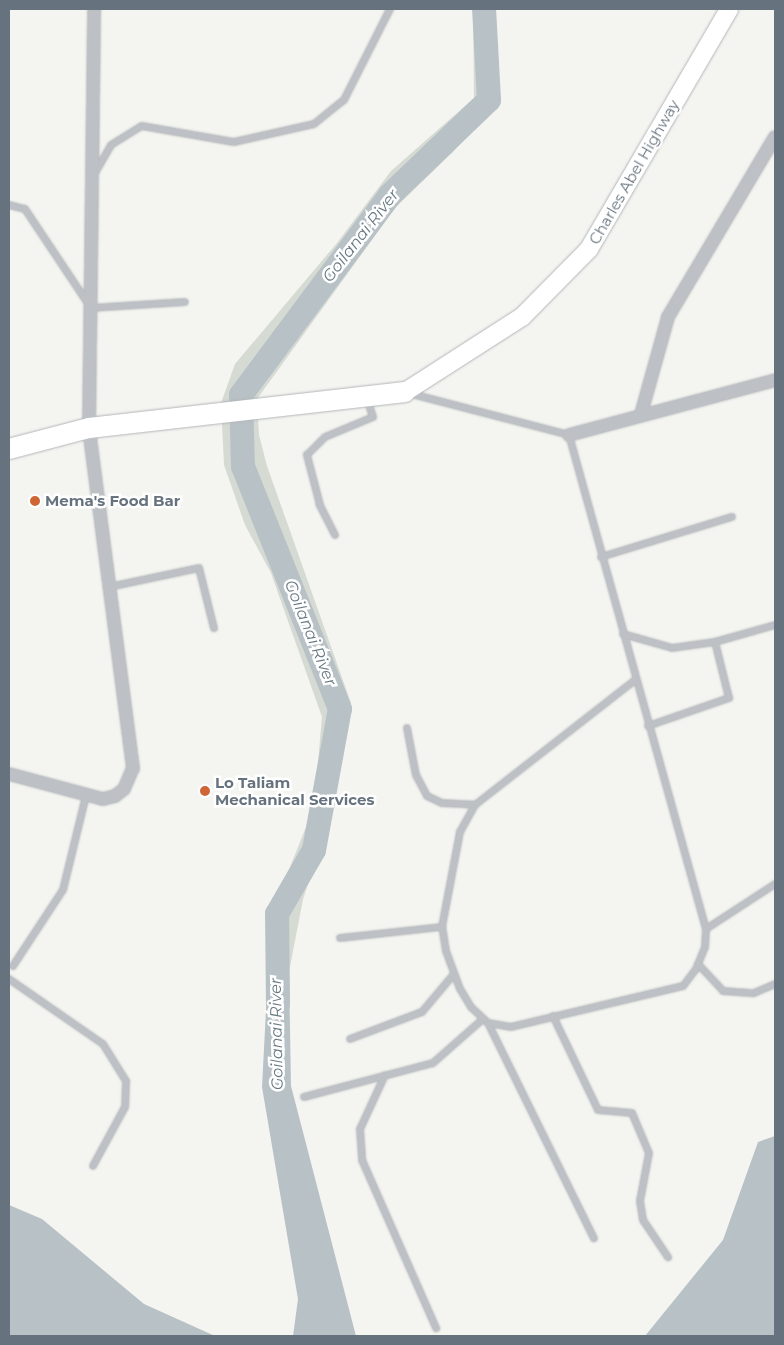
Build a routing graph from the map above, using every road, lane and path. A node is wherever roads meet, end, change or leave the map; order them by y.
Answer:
1 (94, 9) edge
2 (390, 9) edge
3 (729, 9) edge
4 (775, 137) edge
5 (93, 177) junction
6 (9, 205) edge
7 (185, 302) dead end
8 (91, 308) junction
9 (775, 380) edge
10 (404, 392) junction
11 (366, 396) junction
12 (641, 414) junction
13 (89, 428) junction
14 (569, 435) junction
15 (9, 449) edge
16 (732, 517) dead end
17 (336, 535) dead end
18 (600, 557) junction
19 (109, 587) junction
20 (775, 625) edge
21 (214, 628) dead end
22 (623, 634) junction
23 (715, 642) junction
24 (635, 680) junction
25 (648, 726) junction
26 (406, 728) dead end
27 (9, 774) edge
28 (86, 796) junction
29 (475, 805) junction
30 (775, 884) edge
31 (442, 927) junction
32 (706, 929) junction
33 (340, 938) dead end
34 (698, 964) junction
35 (12, 966) dead end
36 (454, 974) junction
37 (9, 979) edge
38 (775, 984) edge
39 (553, 1016) junction
40 (485, 1022) junction
41 (350, 1039) dead end
42 (385, 1075) junction
43 (304, 1097) dead end
44 (93, 1166) dead end
45 (594, 1238) dead end
46 (668, 1257) dead end
47 (436, 1328) dead end

1 - 5 street
2 - 5 lane
3 - 10 main road, Charles Abel Highway
4 - 12 street
5 - 8 street
6 - 8 lane
7 - 8 lane
8 - 13 street
9 - 12 street
10 - 11 main road, Charles Abel Highway
10 - 14 lane
11 - 13 main road, Charles Abel Highway
11 - 17 lane
12 - 14 street
13 - 15 main road
13 - 19 street
14 - 18 lane
16 - 18 lane
18 - 22 lane
19 - 21 lane
19 - 28 street
20 - 23 lane
22 - 23 lane
22 - 24 lane
23 - 25 lane
24 - 25 lane
24 - 29 lane
25 - 32 lane
26 - 29 lane
27 - 28 street
28 - 35 lane
29 - 31 lane
30 - 32 lane
31 - 33 lane
31 - 36 lane
32 - 34 lane
34 - 38 lane
34 - 39 lane
36 - 40 lane
36 - 41 lane
37 - 44 lane
39 - 40 lane
39 - 46 lane
40 - 42 lane
40 - 45 lane
42 - 43 lane
42 - 47 lane

